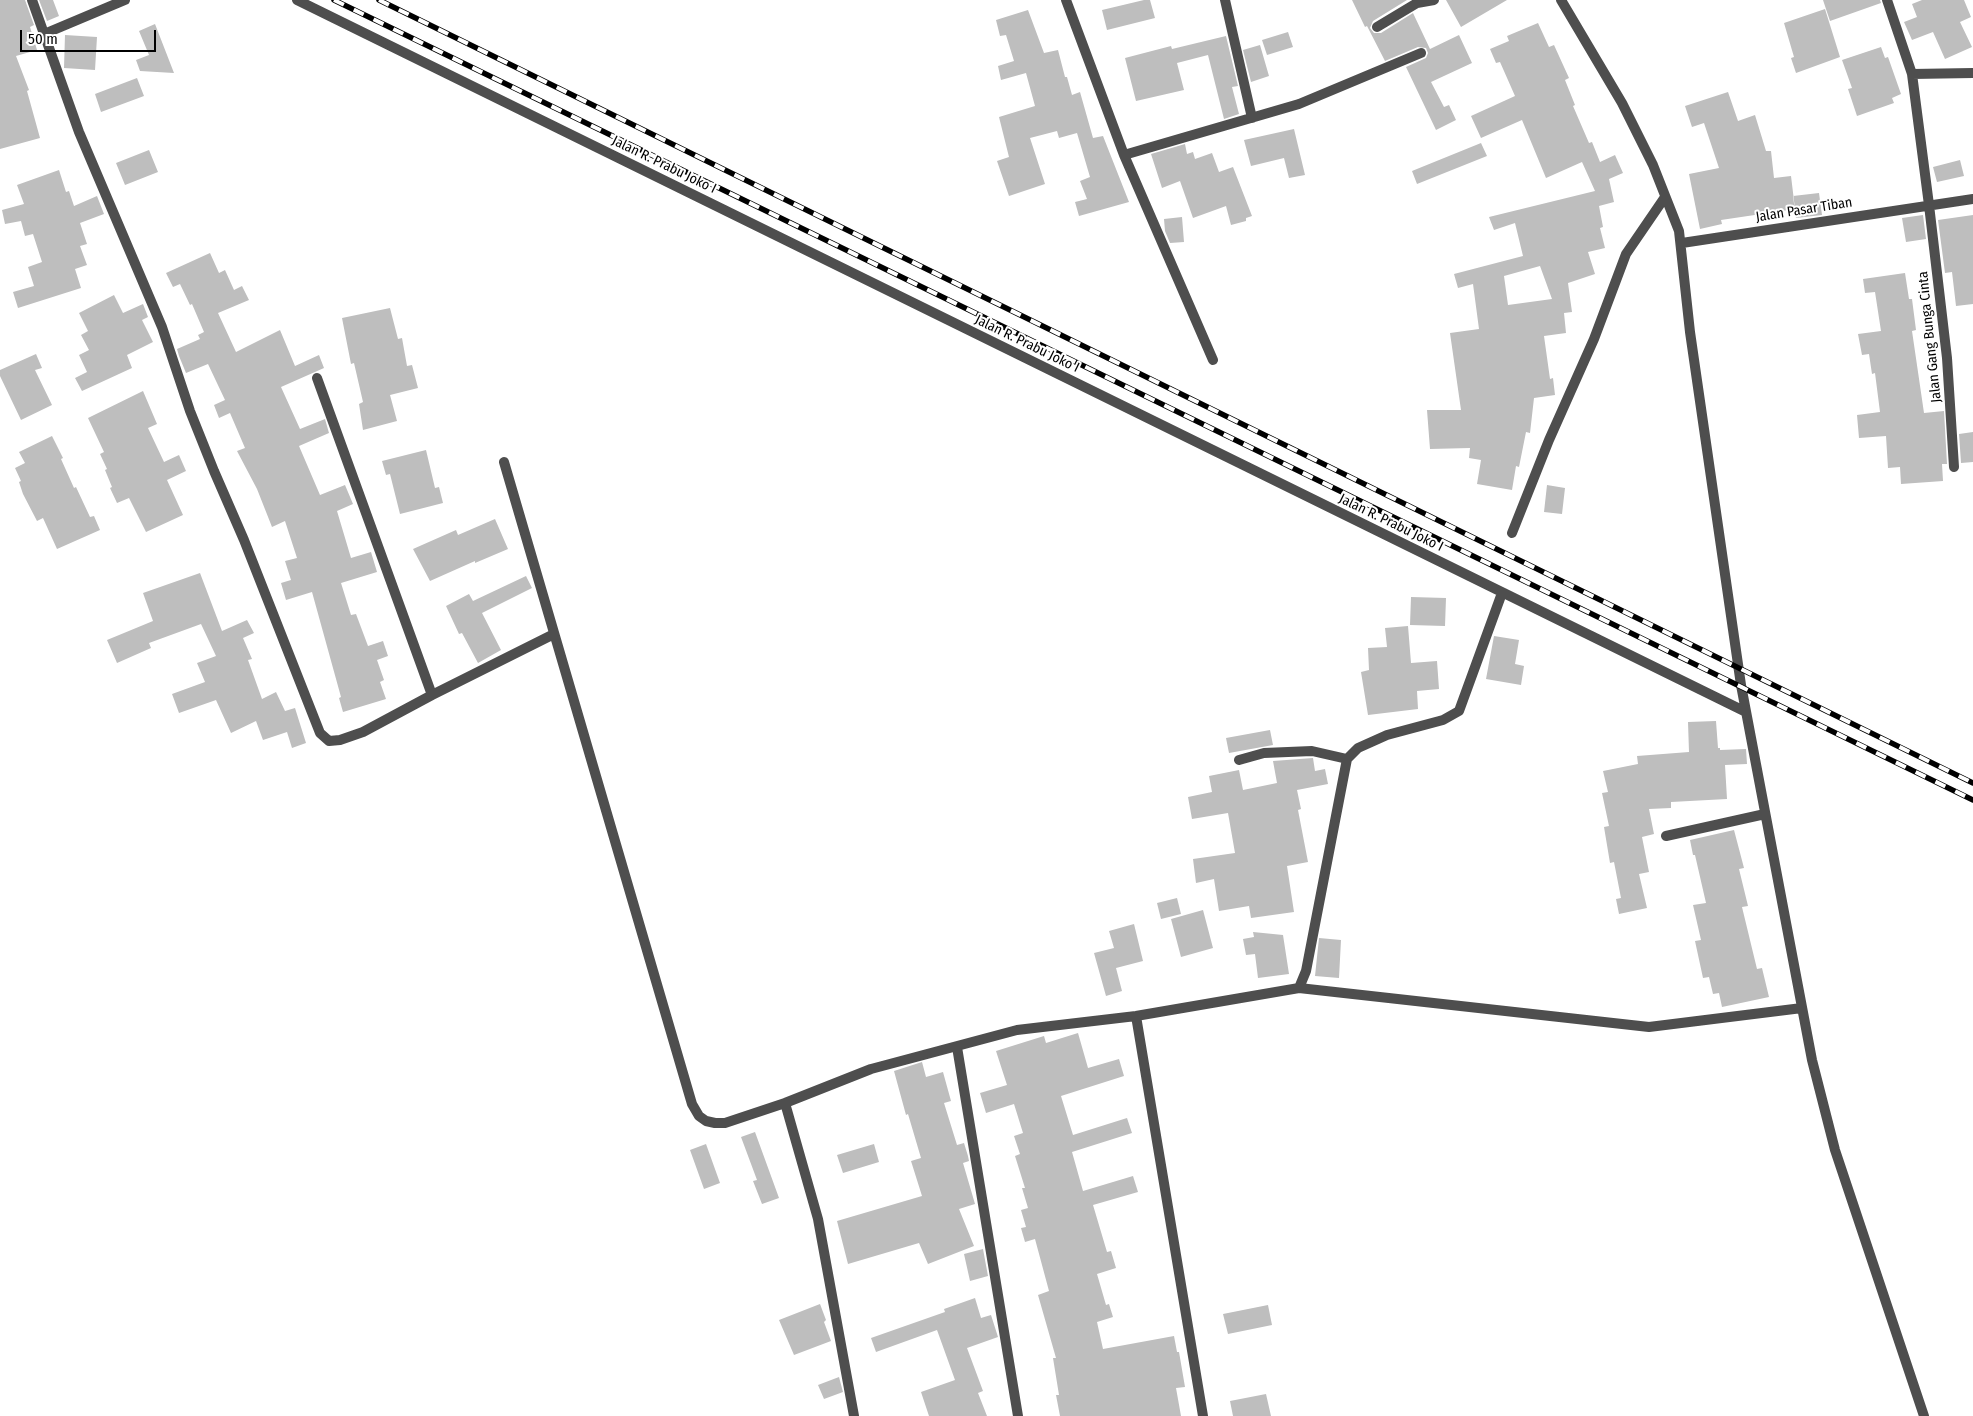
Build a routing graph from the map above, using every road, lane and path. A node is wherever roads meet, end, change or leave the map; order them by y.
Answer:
1 (32, 0) edge
2 (124, 0) edge
3 (297, 0) edge
4 (1066, 0) edge
5 (1225, 0) edge
6 (1434, 0) edge
7 (1561, 0) edge
8 (1887, 0) edge
9 (1377, 27) dead end
10 (44, 34) junction
11 (1421, 52) dead end
12 (1973, 73) edge
13 (1912, 74) junction
14 (1252, 118) junction
15 (1124, 155) junction
16 (1665, 197) junction
17 (1973, 199) edge
18 (1929, 205) junction
19 (1682, 243) junction
20 (1213, 360) dead end
21 (317, 378) dead end
22 (504, 462) dead end
23 (1954, 467) dead end
24 (1512, 533) dead end
25 (1502, 592) junction
26 (554, 634) junction
27 (432, 695) junction
28 (1746, 712) junction
29 (1347, 759) junction
30 (1239, 760) dead end
31 (1765, 814) junction
32 (1666, 836) dead end
33 (1299, 988) junction
34 (1802, 1008) junction
35 (1136, 1016) junction
36 (957, 1047) junction
37 (785, 1103) junction
38 (854, 1416) edge
39 (1018, 1416) edge
40 (1203, 1416) edge
41 (1924, 1416) edge

1 - 10 street
2 - 10 street
3 - 25 street, Jalan R. Prabu Joko I
4 - 15 street
5 - 14 street
6 - 9 street
7 - 16 street
8 - 13 street, Jalan Gang Bunga Cinta
10 - 27 street
11 - 14 street
12 - 13 street
13 - 18 street, Jalan Gang Bunga Cinta
14 - 15 street
15 - 20 street
16 - 19 street
16 - 24 street
17 - 18 street, Jalan Pasar Tiban
18 - 19 street, Jalan Pasar Tiban
18 - 23 street, Jalan Gang Bunga Cinta
19 - 28 street
21 - 27 street
22 - 26 street
25 - 28 street, Jalan R. Prabu Joko I
25 - 29 street
26 - 27 street
26 - 37 street
28 - 31 street
29 - 30 street
29 - 33 street
31 - 32 street
31 - 34 street
33 - 34 street
33 - 35 street
34 - 41 street
35 - 36 street
35 - 40 street
36 - 37 street
36 - 39 street
37 - 38 street

